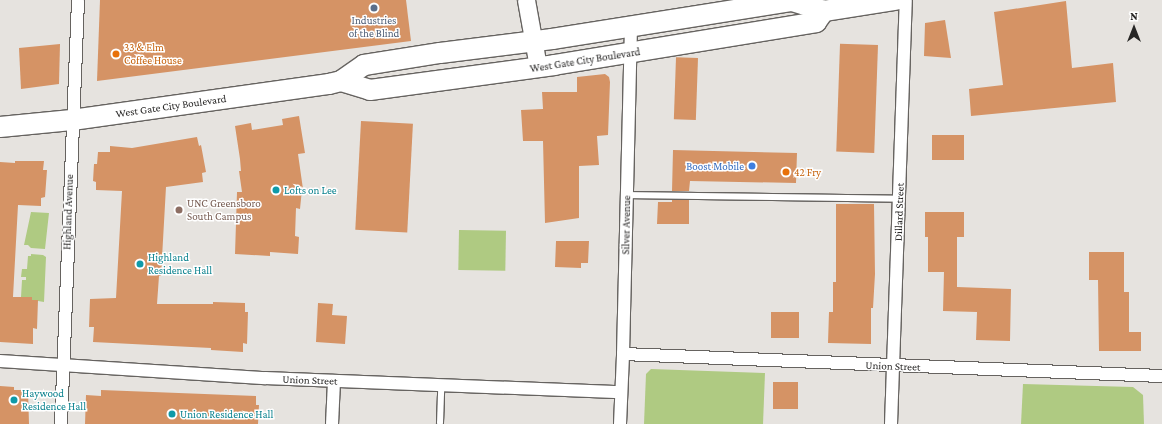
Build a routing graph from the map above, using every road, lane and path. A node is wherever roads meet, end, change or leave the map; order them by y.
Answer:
1 (78, 0) edge
2 (526, 0) edge
3 (895, 0) edge
4 (906, 0) edge
5 (824, 11) junction
6 (631, 27) junction
7 (534, 41) junction
8 (630, 53) junction
9 (538, 67) junction
10 (341, 81) junction
11 (72, 120) junction
12 (0, 127) edge
13 (627, 195) junction
14 (899, 199) junction
15 (623, 354) junction
16 (0, 361) edge
17 (64, 365) junction
18 (893, 366) junction
19 (1162, 376) edge
20 (334, 381) junction
21 (441, 385) junction
22 (621, 392) junction
23 (440, 423) edge
24 (61, 424) edge
25 (332, 424) edge
26 (620, 424) edge
27 (891, 424) edge

1 - 11 street, Highland Avenue
2 - 7 street
3 - 5 main road, West Gate City Boulevard
4 - 14 street, Dillard Street
5 - 6 main road, West Gate City Boulevard
5 - 8 main road, West Gate City Boulevard
6 - 7 main road, West Gate City Boulevard
6 - 8 street, Silver Avenue
7 - 9 street
7 - 10 main road, West Gate City Boulevard
8 - 9 main road, West Gate City Boulevard
8 - 13 street, Silver Avenue
9 - 10 main road, West Gate City Boulevard
10 - 11 main road, West Gate City Boulevard
11 - 12 main road, West Gate City Boulevard
11 - 17 street, Highland Avenue
13 - 14 lane
13 - 15 street, Silver Avenue
14 - 18 street, Dillard Street
15 - 18 street, Union Street
15 - 22 street, Silver Avenue
16 - 17 street, Union Street
17 - 20 street, Union Street
17 - 24 street, Highland Avenue
18 - 19 street, Union Street
18 - 27 street, Dillard Street
20 - 21 street, Union Street
20 - 25 street
21 - 22 street, Union Street
21 - 23 lane
22 - 26 street, Silver Avenue

